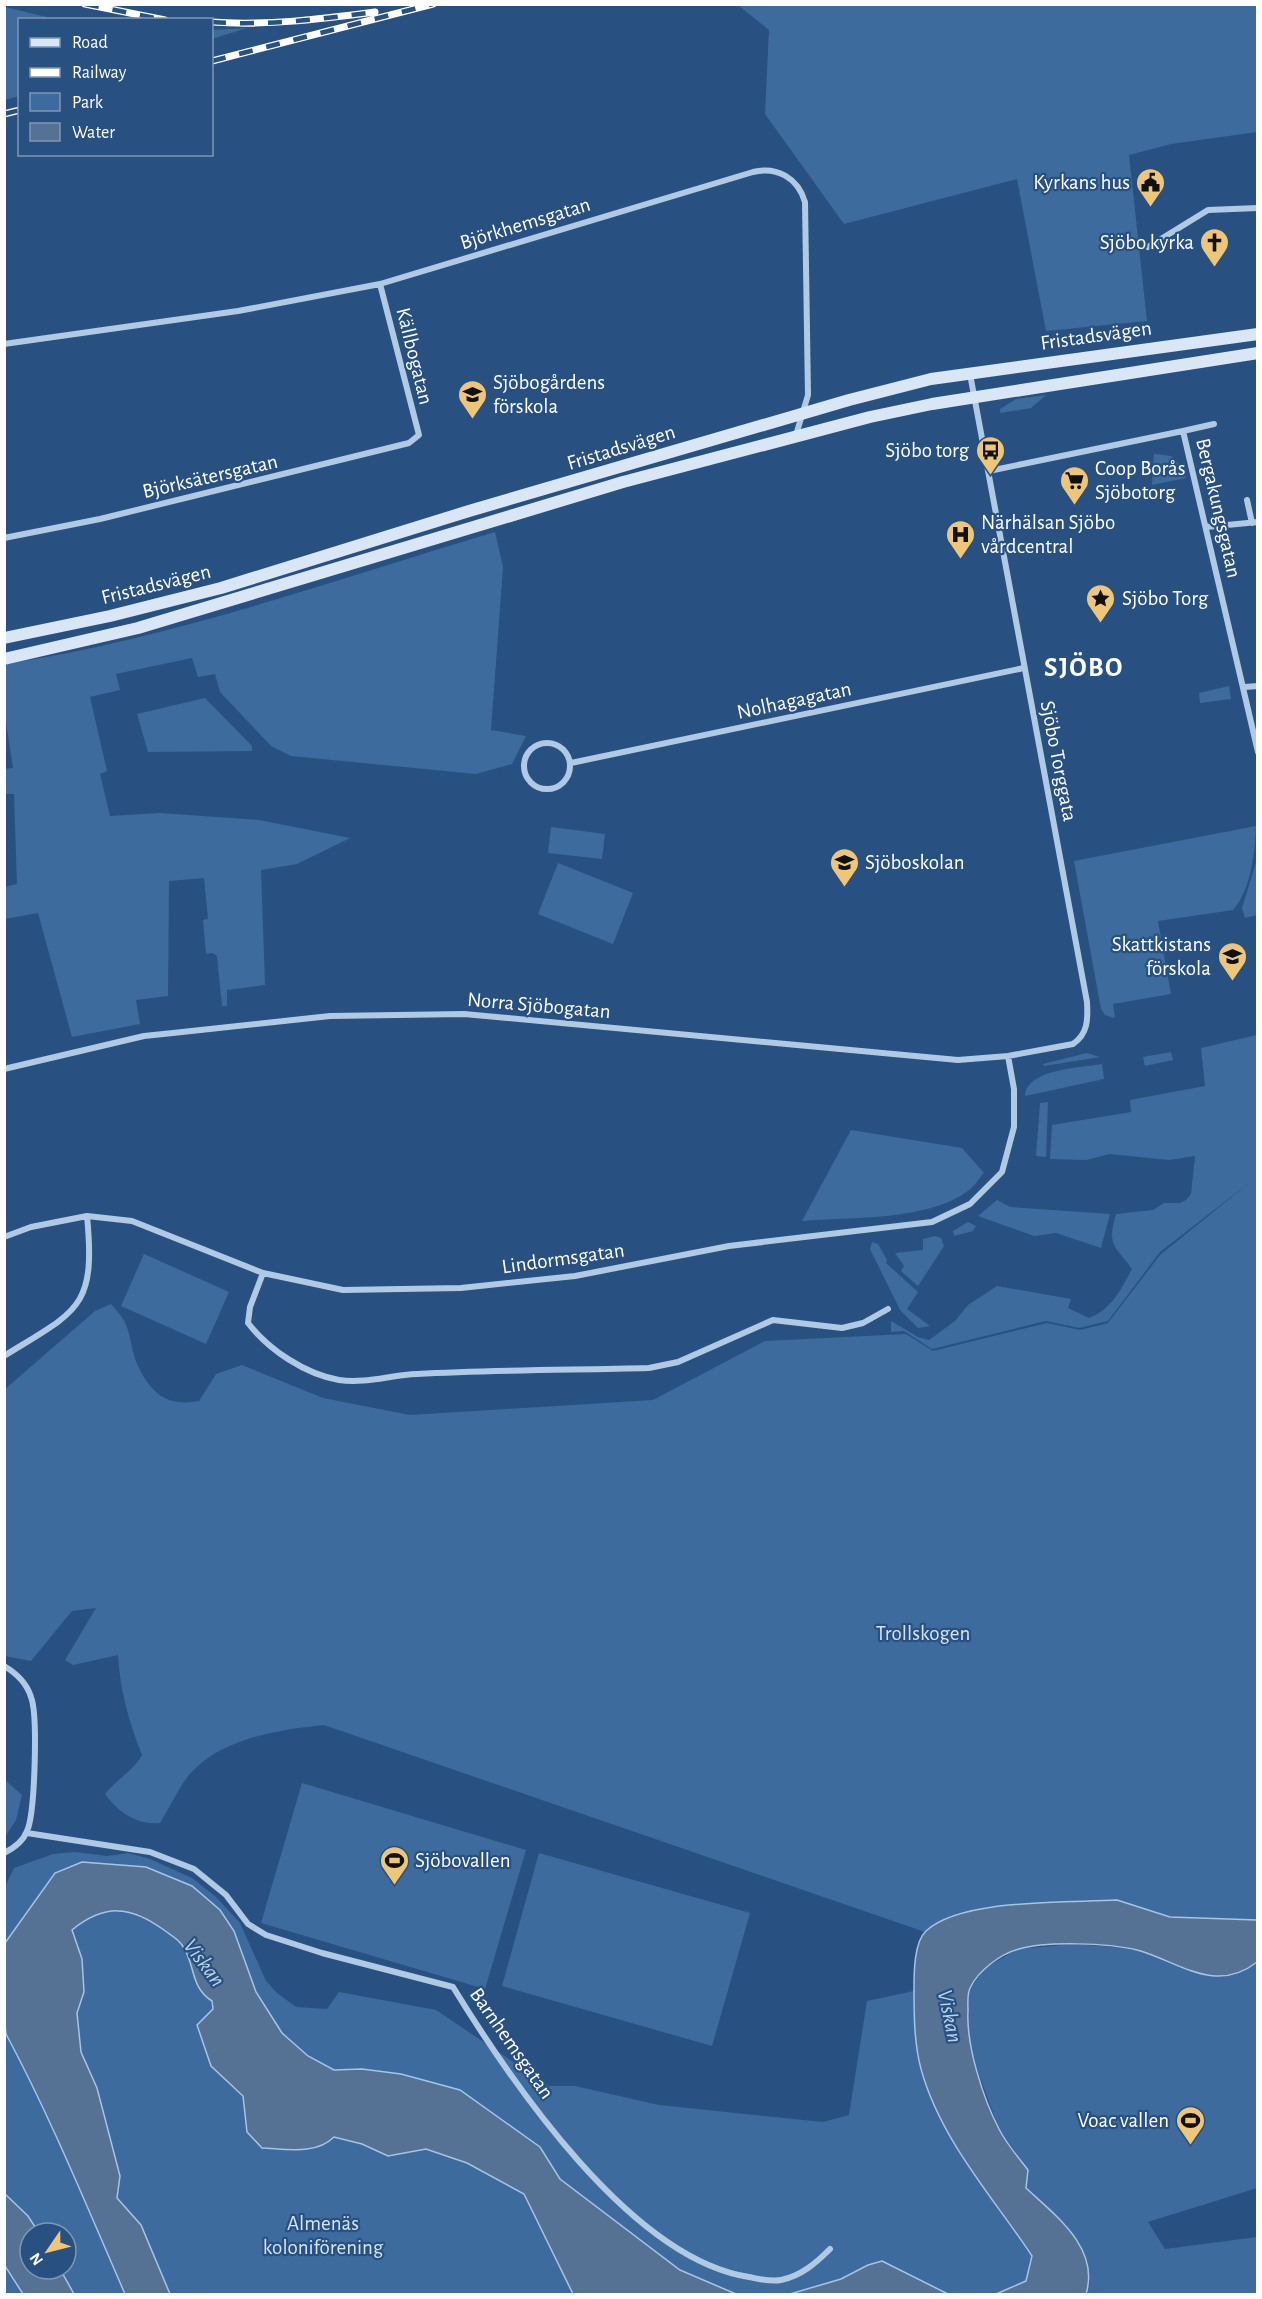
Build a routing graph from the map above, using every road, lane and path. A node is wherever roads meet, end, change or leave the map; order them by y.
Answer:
1 (1254, 208) edge
2 (1148, 247) dead end
3 (380, 284) junction
4 (1257, 334) edge
5 (4, 344) edge
6 (1257, 353) edge
7 (970, 373) junction
8 (975, 398) junction
9 (802, 415) junction
10 (1214, 424) dead end
11 (1183, 430) junction
12 (419, 435) joint
13 (796, 436) junction
14 (989, 471) junction
15 (1247, 500) dead end
16 (1255, 522) edge
17 (1206, 527) junction
18 (4, 538) edge
19 (4, 638) edge
20 (4, 659) edge
21 (1024, 668) junction
22 (1257, 686) edge
23 (1245, 687) junction
24 (1256, 735) edge
25 (1257, 753) edge
26 (571, 763) junction
27 (1073, 1044) joint
28 (1008, 1056) junction
29 (4, 1069) edge
30 (87, 1216) junction
31 (4, 1237) edge
32 (263, 1273) junction
33 (888, 1309) dead end
34 (4, 1356) edge
35 (4, 1666) edge
36 (27, 1833) junction
37 (4, 1853) edge
38 (830, 2249) dead end

1 - 2 street
3 - 5 street, Björkhemsgatan
3 - 9 street, Björkhemsgatan
3 - 12 street, Källbogatan
4 - 7 street, Fristadsvägen
6 - 8 street, Fristadsvägen
7 - 8 street, Sjöbo Torggata
7 - 9 street, Fristadsvägen
8 - 13 street, Fristadsvägen
8 - 14 street, Sjöbo Torggata
9 - 13 street, Björkhemsgatan
9 - 19 street, Fristadsvägen
10 - 11 street
11 - 14 street, Bergakungsgatan
11 - 17 street, Bergakungsgatan
12 - 18 street, Björksätersgatan
13 - 20 street, Fristadsvägen
14 - 21 street, Sjöbo Torggata
15 - 16 street
16 - 17 street
17 - 23 street, Bergakungsgatan
21 - 26 street, Nolhagagatan
21 - 27 street, Sjöbo Torggata
22 - 23 street
23 - 24 street, Bergakungsgatan
24 - 25 street, Bergakungsgatan
26 - 26 street
27 - 28 street, Norra Sjöbogatan
28 - 29 street, Norra Sjöbogatan
28 - 32 street, Lindormsgatan
30 - 31 street, Lindormsgatan
30 - 32 street, Lindormsgatan
30 - 34 street
32 - 33 street
35 - 36 street
36 - 37 street
36 - 38 street, Barnhemsgatan

